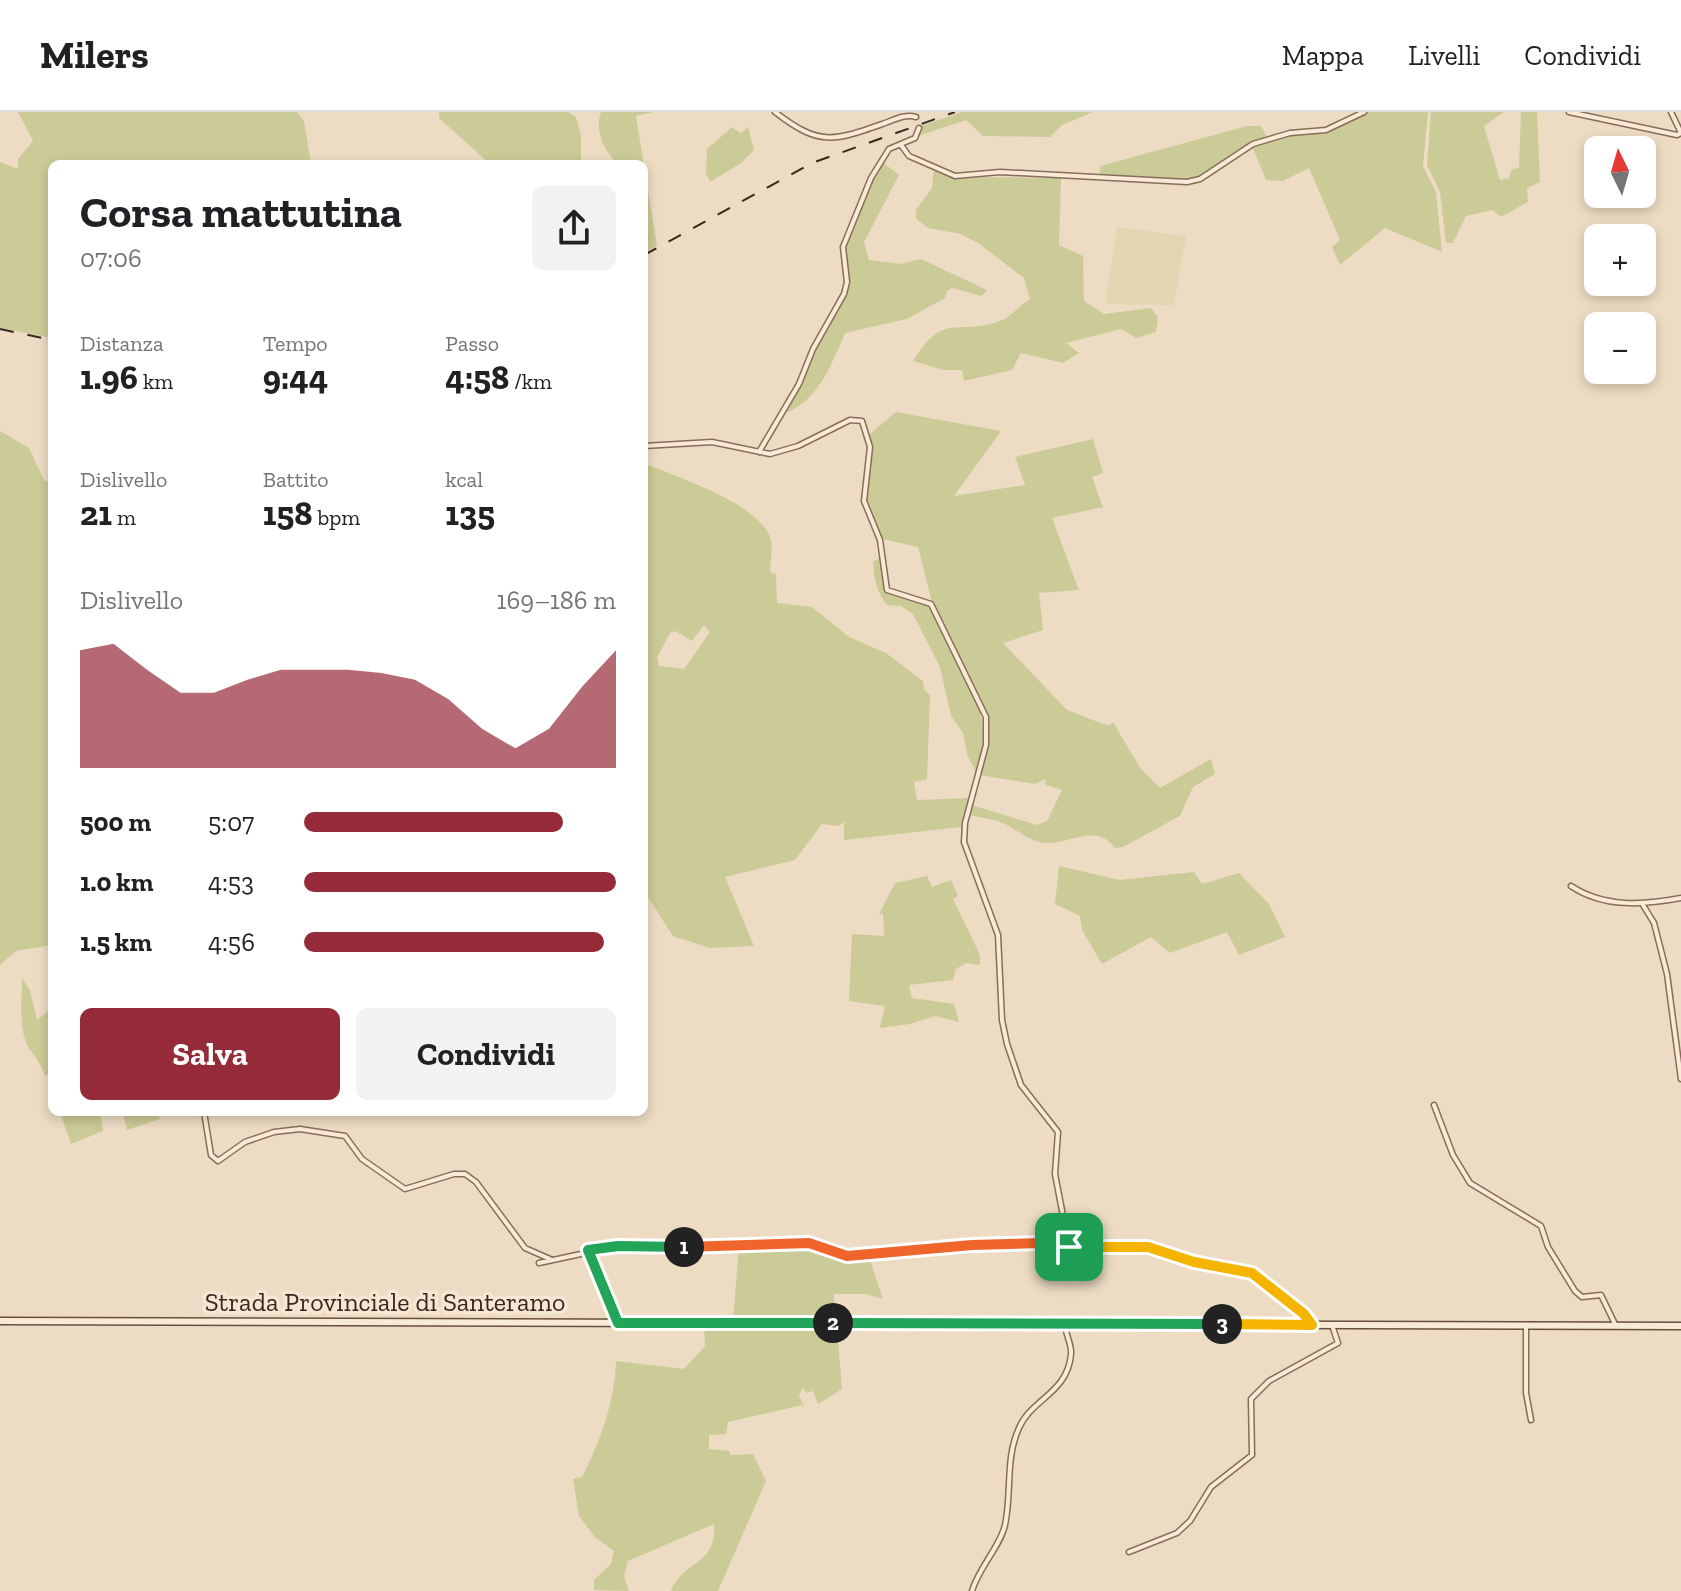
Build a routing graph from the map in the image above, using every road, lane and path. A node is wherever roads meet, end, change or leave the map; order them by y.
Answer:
1 (775, 112) edge
2 (1364, 112) edge
3 (1569, 112) edge
4 (1671, 112) edge
5 (917, 120) edge
6 (1681, 133) edge
7 (901, 145) junction
8 (648, 446) edge
9 (759, 452) junction
10 (1571, 886) dead end
11 (1681, 898) edge
12 (1643, 905) junction
13 (1681, 1079) edge
14 (1434, 1105) dead end
15 (205, 1116) edge
16 (1069, 1247) junction
17 (588, 1250) junction
18 (551, 1260) junction
19 (539, 1263) dead end
20 (0, 1321) edge
21 (618, 1323) junction
22 (1065, 1324) junction
23 (1312, 1325) junction
24 (1332, 1325) junction
25 (1526, 1325) junction
26 (1616, 1326) junction
27 (1681, 1326) edge
28 (1531, 1420) dead end
29 (1129, 1552) dead end
30 (972, 1591) edge

1 - 5 street
2 - 7 street
3 - 6 street
4 - 6 street
5 - 7 street
7 - 9 street
8 - 9 street
9 - 16 street
10 - 12 street
11 - 12 street
12 - 13 street
14 - 26 street
15 - 18 street
16 - 17 street
16 - 23 street
17 - 18 street
17 - 21 street
18 - 19 street
20 - 21 main road, Strada Provinciale di Santeramo
21 - 22 main road, Strada Provinciale di Santeramo
22 - 23 main road, Strada Provinciale di Santeramo
22 - 30 street
23 - 24 main road, Strada Provinciale di Santeramo
24 - 25 main road, Strada Provinciale di Santeramo
24 - 29 street
25 - 26 main road, Strada Provinciale di Santeramo
25 - 28 street
26 - 27 main road, Strada Provinciale di Santeramo

